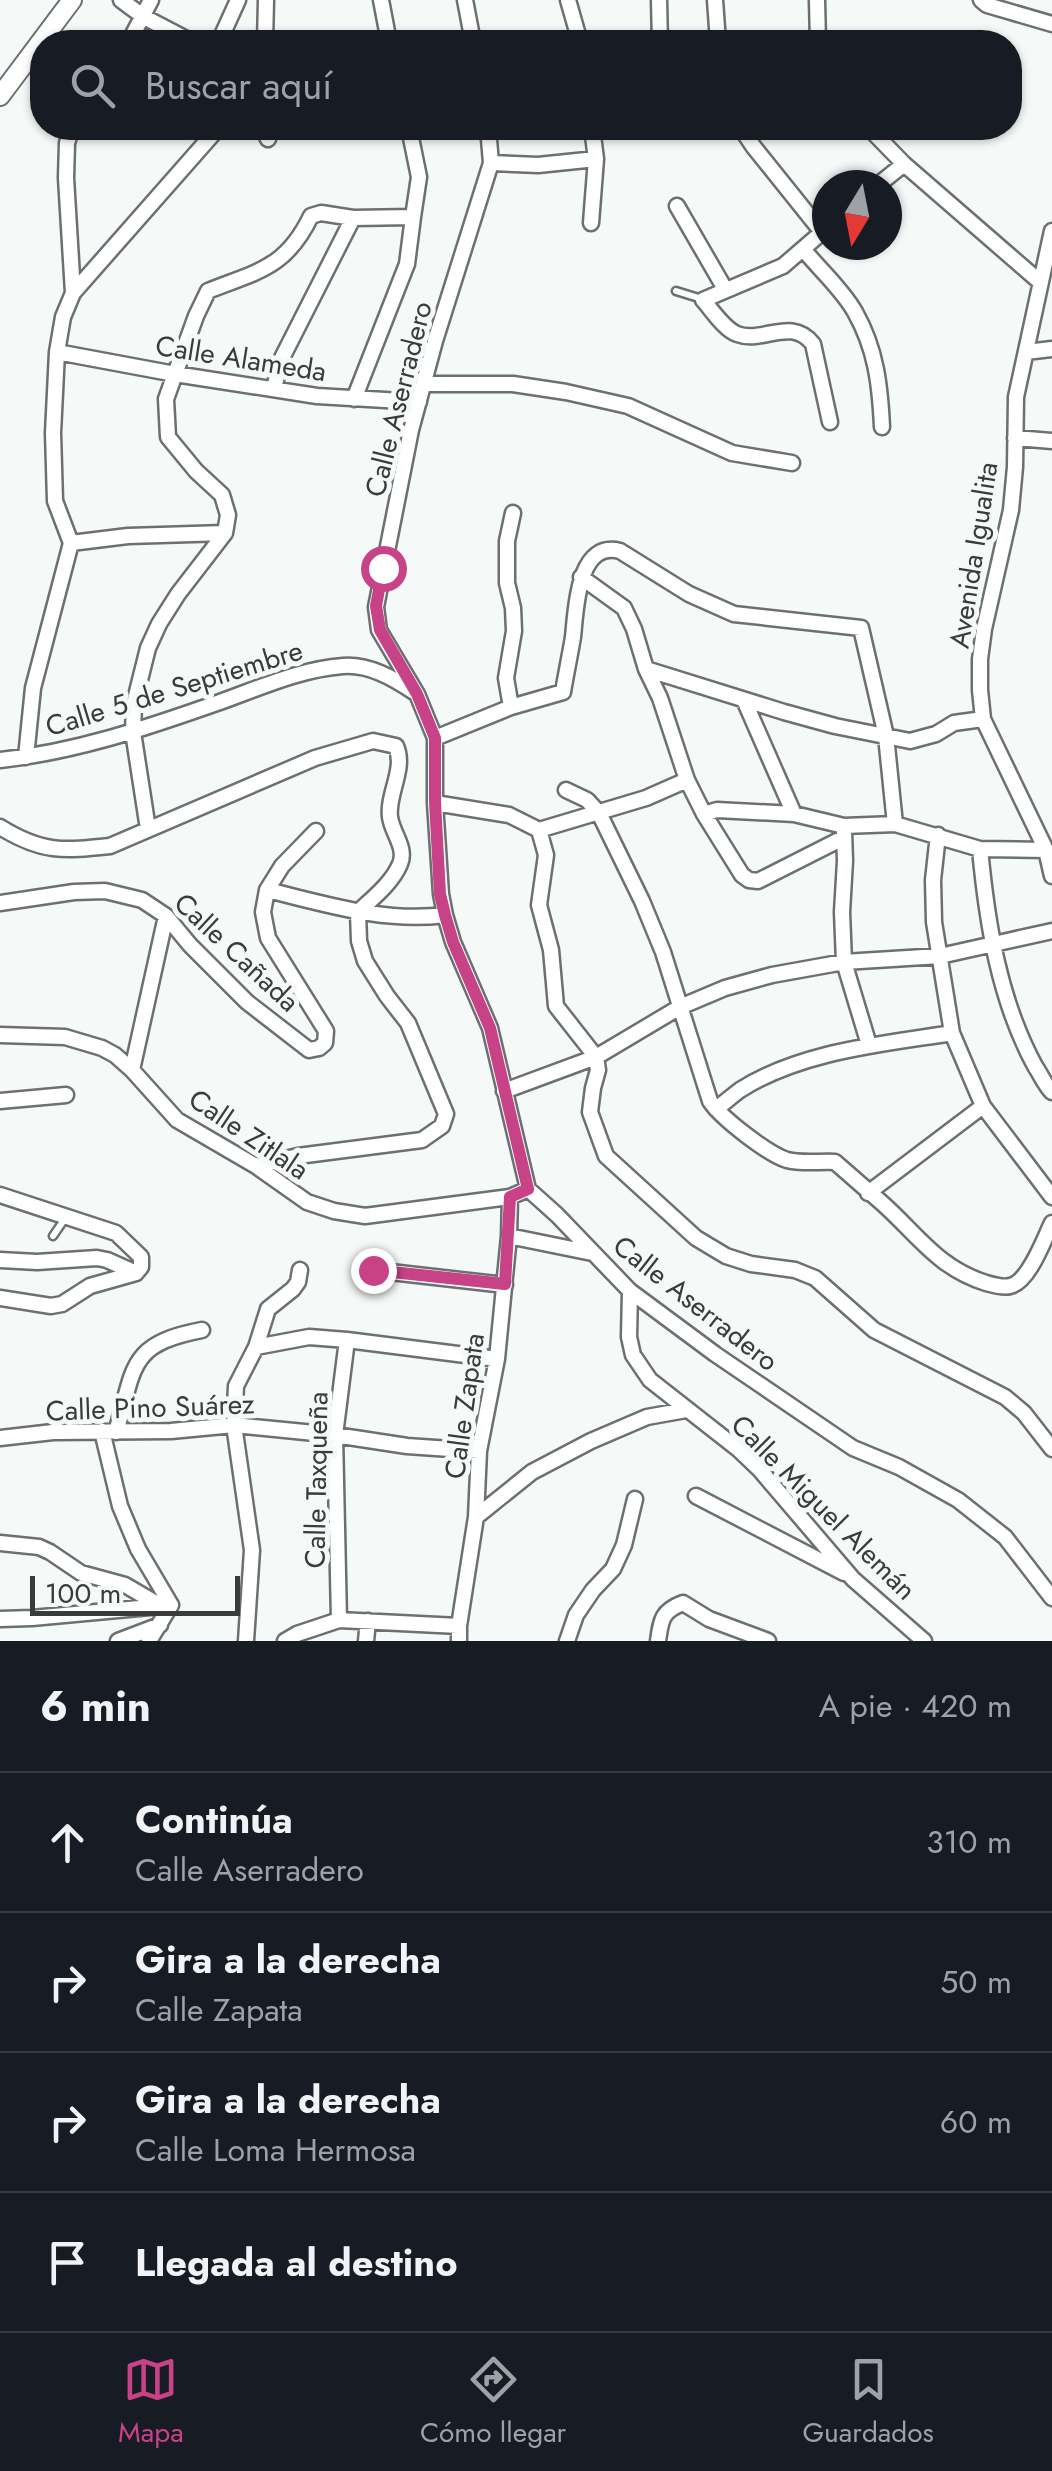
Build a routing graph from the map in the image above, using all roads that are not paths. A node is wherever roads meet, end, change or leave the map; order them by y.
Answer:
1 (72, 0) edge
2 (121, 0) edge
3 (151, 0) edge
4 (238, 0) edge
5 (266, 0) edge
6 (380, 0) edge
7 (465, 0) edge
8 (568, 0) edge
9 (659, 0) edge
10 (715, 0) edge
11 (817, 0) edge
12 (986, 2) edge
13 (144, 17) junction
14 (1052, 24) edge
15 (50, 30) edge
16 (136, 30) edge
17 (169, 30) edge
18 (224, 30) edge
19 (265, 30) edge
20 (386, 30) edge
21 (470, 30) edge
22 (577, 30) edge
23 (660, 30) edge
24 (717, 30) edge
25 (818, 30) edge
26 (30, 56) edge
27 (0, 96) edge
28 (68, 140) edge
29 (208, 140) edge
30 (411, 140) edge
31 (489, 140) edge
32 (594, 140) edge
33 (749, 140) edge
34 (881, 140) edge
35 (596, 159) junction
36 (491, 163) junction
37 (904, 164) junction
38 (897, 170) edge
39 (677, 206) dead end
40 (812, 216) edge
41 (413, 217) junction
42 (352, 218) junction
43 (591, 223) dead end
44 (1052, 231) edge
45 (812, 242) edge
46 (804, 250) junction
47 (1040, 282) junction
48 (725, 289) junction
49 (676, 290) dead end
50 (74, 293) junction
51 (703, 300) junction
52 (1052, 349) edge
53 (58, 352) junction
54 (1026, 352) junction
55 (174, 374) junction
56 (424, 384) junction
57 (274, 388) junction
58 (354, 399) junction
59 (419, 402) junction
60 (830, 422) dead end
61 (882, 427) dead end
62 (1015, 438) junction
63 (1052, 440) edge
64 (792, 464) dead end
65 (513, 513) dead end
66 (224, 534) junction
67 (71, 544) junction
68 (581, 577) junction
69 (646, 669) junction
70 (417, 694) junction
71 (744, 700) junction
72 (511, 707) junction
73 (984, 719) junction
74 (134, 732) junction
75 (886, 736) junction
76 (435, 738) junction
77 (26, 757) junction
78 (0, 760) edge
79 (687, 780) junction
80 (566, 790) dead end
81 (435, 802) junction
82 (599, 813) junction
83 (704, 814) junction
84 (794, 814) junction
85 (895, 824) junction
86 (0, 827) edge
87 (148, 829) junction
88 (539, 830) junction
89 (316, 831) dead end
90 (844, 832) junction
91 (938, 836) junction
92 (980, 849) junction
93 (1046, 850) junction
94 (1052, 876) edge
95 (267, 890) junction
96 (0, 904) edge
97 (358, 912) junction
98 (445, 915) junction
99 (166, 916) junction
100 (1052, 931) edge
101 (994, 942) junction
102 (940, 956) junction
103 (844, 962) junction
104 (680, 1007) junction
105 (952, 1033) junction
106 (0, 1035) edge
107 (868, 1045) junction
108 (596, 1057) junction
109 (132, 1070) junction
110 (504, 1091) junction
111 (1052, 1092) edge
112 (66, 1094) dead end
113 (0, 1100) edge
114 (983, 1106) junction
115 (716, 1110) junction
116 (256, 1166) junction
117 (528, 1189) junction
118 (868, 1193) junction
119 (0, 1195) edge
120 (510, 1197) junction
121 (1052, 1197) edge
122 (66, 1216) junction
123 (1052, 1223) edge
124 (52, 1236) dead end
125 (509, 1236) junction
126 (592, 1254) junction
127 (0, 1260) edge
128 (300, 1270) dead end
129 (373, 1270) dead end
130 (136, 1272) junction
131 (505, 1284) junction
132 (630, 1291) junction
133 (0, 1298) edge
134 (202, 1330) dead end
135 (347, 1340) junction
136 (256, 1347) junction
137 (497, 1359) junction
138 (686, 1410) junction
139 (234, 1425) junction
140 (109, 1431) junction
141 (335, 1435) junction
142 (0, 1438) edge
143 (1052, 1449) edge
144 (479, 1451) junction
145 (696, 1496) dead end
146 (635, 1499) dead end
147 (476, 1517) junction
148 (0, 1543) edge
149 (853, 1578) junction
150 (1052, 1598) edge
151 (166, 1606) junction
152 (0, 1619) edge
153 (339, 1620) junction
154 (368, 1621) junction
155 (160, 1625) junction
156 (459, 1634) edge
157 (118, 1641) edge
158 (149, 1641) edge
159 (246, 1641) edge
160 (285, 1641) edge
161 (366, 1641) edge
162 (567, 1641) edge
163 (658, 1641) edge
164 (768, 1641) edge
165 (924, 1641) edge

1 - 15 main road
2 - 13 street
3 - 13 street
4 - 18 street
5 - 19 street
6 - 20 street
7 - 21 street
8 - 22 street
9 - 23 street
10 - 24 street
11 - 25 street
12 - 14 street
13 - 16 street
13 - 17 street
26 - 27 main road
28 - 50 street
29 - 50 street
30 - 41 street
31 - 36 street, Calle Aserradero
32 - 35 street
33 - 40 street
34 - 37 street
35 - 36 street
35 - 43 street
36 - 56 street, Calle Aserradero
37 - 38 street
37 - 47 street
39 - 48 street
41 - 42 street
41 - 58 street
42 - 55 street
42 - 57 street
44 - 47 street, Avenida Igualita
45 - 46 street
46 - 48 street
46 - 61 street
47 - 54 street, Avenida Igualita
48 - 51 street
49 - 51 lane
50 - 53 street
51 - 60 street
52 - 54 street
53 - 55 street, Calle Alameda
53 - 67 street
54 - 62 street, Avenida Igualita
55 - 57 street, Calle Alameda
55 - 66 street
56 - 59 street, Calle Aserradero
56 - 64 street
57 - 58 street, Calle Alameda
58 - 59 street, Calle Alameda
59 - 70 street, Calle Aserradero
62 - 63 street
62 - 73 street, Avenida Igualita
65 - 72 street
66 - 67 street
66 - 74 street
67 - 77 street
68 - 69 street
68 - 72 street
68 - 75 street
69 - 71 street
69 - 79 street
70 - 74 street, Calle 5 de Septiembre
70 - 76 street, Calle Aserradero
71 - 75 street
71 - 84 street
72 - 76 street
73 - 75 street
73 - 93 street, Avenida Igualita
74 - 77 street, Calle 5 de Septiembre
74 - 87 street
75 - 85 street
76 - 81 street, Calle Aserradero
77 - 78 street, Calle 5 de Septiembre
79 - 82 street
79 - 83 street
80 - 82 street
81 - 88 street
81 - 98 street, Calle Aserradero
82 - 88 street
82 - 104 street
83 - 84 street
83 - 90 street
84 - 90 street
85 - 90 street
85 - 91 street
86 - 87 street
87 - 97 street
88 - 108 street
89 - 95 street
90 - 103 street
91 - 92 street
91 - 102 street
92 - 93 street
92 - 101 street
93 - 94 street, Avenida Igualita
95 - 97 street
95 - 99 street, Calle Cañada
96 - 99 street, Calle Cañada
97 - 98 street
97 - 116 street
98 - 110 street, Calle Aserradero
99 - 109 street
100 - 101 street
101 - 102 street
101 - 111 street
102 - 103 street
102 - 105 street
103 - 104 street
103 - 107 street
104 - 108 street
104 - 115 street
105 - 107 street
105 - 114 street
106 - 109 street, Calle Zitlala
107 - 115 street
108 - 110 street
108 - 143 street
109 - 116 street, Calle Zitlala
110 - 117 street, Calle Aserradero
112 - 113 street
114 - 118 street
114 - 121 street
115 - 118 street
116 - 120 street, Calle Zitlala
117 - 120 street
117 - 126 street, Calle Aserradero
118 - 123 street
119 - 122 street
120 - 125 street, Calle Zapata
122 - 124 lane
122 - 130 street
125 - 126 street
125 - 131 street, Calle Zapata
126 - 132 street, Calle Aserradero
127 - 130 street
128 - 136 street
129 - 131 street
130 - 133 street
131 - 137 street, Calle Zapata
132 - 138 street, Calle Miguel Alemán
132 - 150 street, Calle Aserradero
134 - 140 street
135 - 136 street
135 - 137 street
135 - 141 street, Calle Taxqueña
136 - 139 street
137 - 144 street, Calle Zapata
138 - 147 street
138 - 149 street, Calle Miguel Alemán
139 - 140 street, Calle Pino Suárez
139 - 141 street, Calle Pino Suárez
139 - 159 street
140 - 142 street, Calle Pino Suárez
140 - 151 street
141 - 144 street, Calle Pino Suárez
141 - 153 street, Calle Taxqueña
144 - 147 street, Calle Zapata
145 - 149 street
146 - 162 street
147 - 156 street, Calle Zapata
148 - 151 street
149 - 165 street, Calle Miguel Alemán
151 - 152 street
151 - 155 street
153 - 154 street
153 - 160 street
154 - 156 street
154 - 161 street
155 - 157 street
155 - 158 street
163 - 164 street

